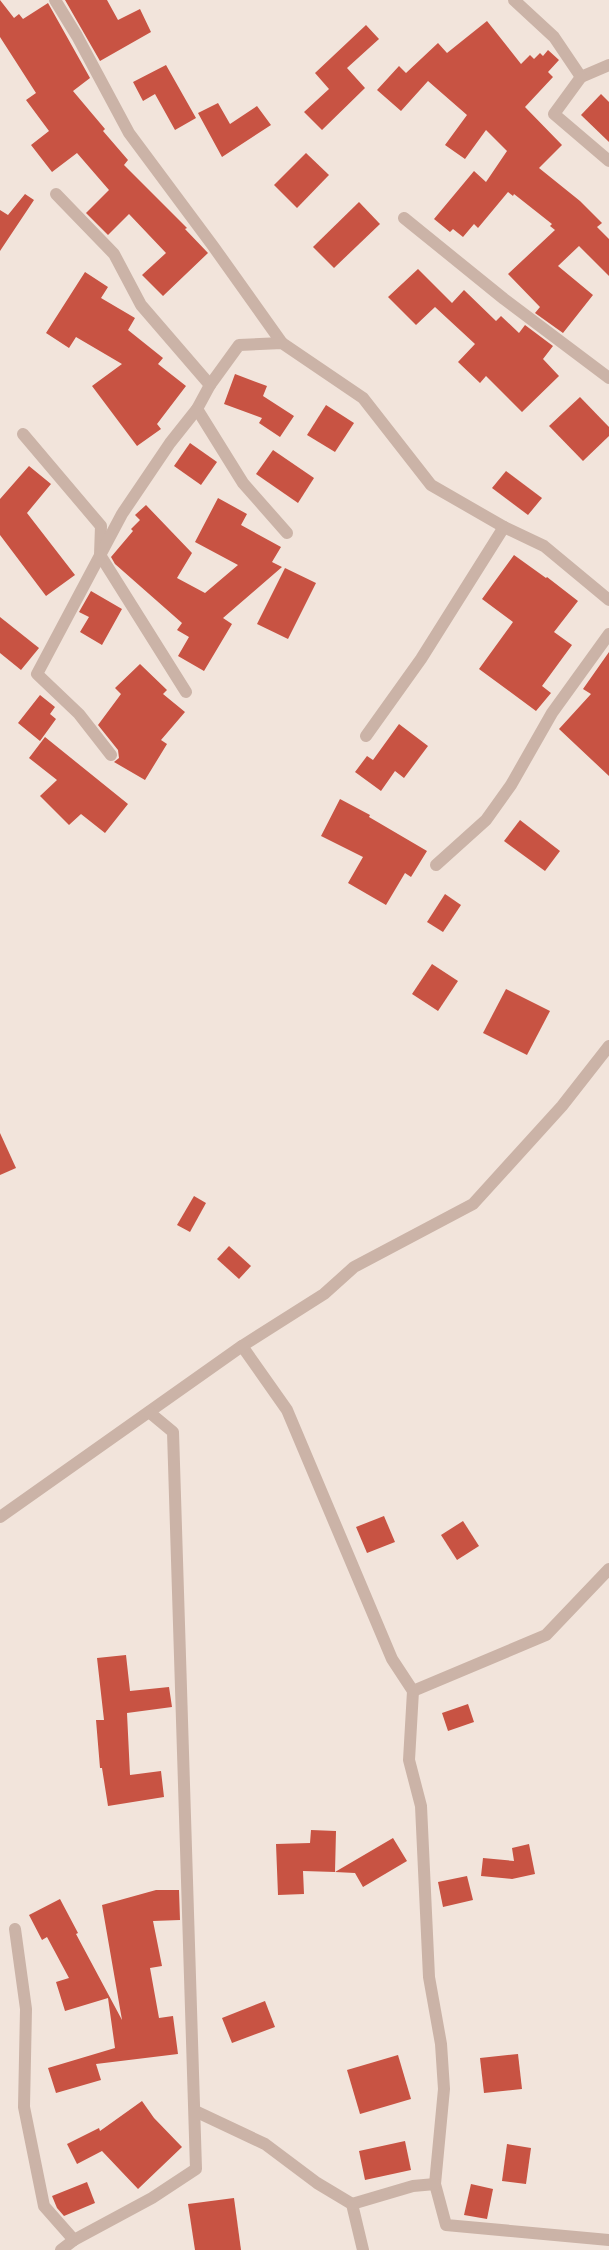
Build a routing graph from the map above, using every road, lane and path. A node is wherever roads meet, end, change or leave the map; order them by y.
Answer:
1 (55, 0) edge
2 (514, 0) edge
3 (609, 65) edge
4 (581, 77) junction
5 (609, 161) edge
6 (56, 194) dead end
7 (404, 218) dead end
8 (282, 343) junction
9 (609, 378) edge
10 (210, 385) junction
11 (197, 409) junction
12 (23, 434) dead end
13 (504, 527) junction
14 (287, 533) dead end
15 (100, 555) junction
16 (609, 600) edge
17 (609, 634) edge
18 (186, 692) dead end
19 (366, 736) dead end
20 (111, 755) dead end
21 (436, 866) dead end
22 (609, 1046) edge
23 (242, 1346) junction
24 (149, 1412) junction
25 (0, 1517) edge
26 (609, 1569) edge
27 (413, 1691) junction
28 (15, 1929) dead end
29 (195, 2111) junction
30 (435, 2184) junction
31 (352, 2204) junction
32 (74, 2240) junction
33 (609, 2240) edge
34 (61, 2250) edge
35 (364, 2250) edge

1 - 8 street
2 - 4 street
3 - 4 street
4 - 5 street
6 - 10 street
7 - 9 street
8 - 10 street
8 - 13 street
10 - 11 street
11 - 14 street
11 - 15 street
12 - 15 street
13 - 16 street
13 - 19 street
15 - 18 street
15 - 20 street
17 - 21 street
22 - 23 street
23 - 24 street
23 - 27 street
24 - 25 street
24 - 29 street
26 - 27 street
27 - 30 street
28 - 32 street
29 - 31 street
29 - 32 street
30 - 31 street
30 - 33 street
31 - 35 street
32 - 34 street

